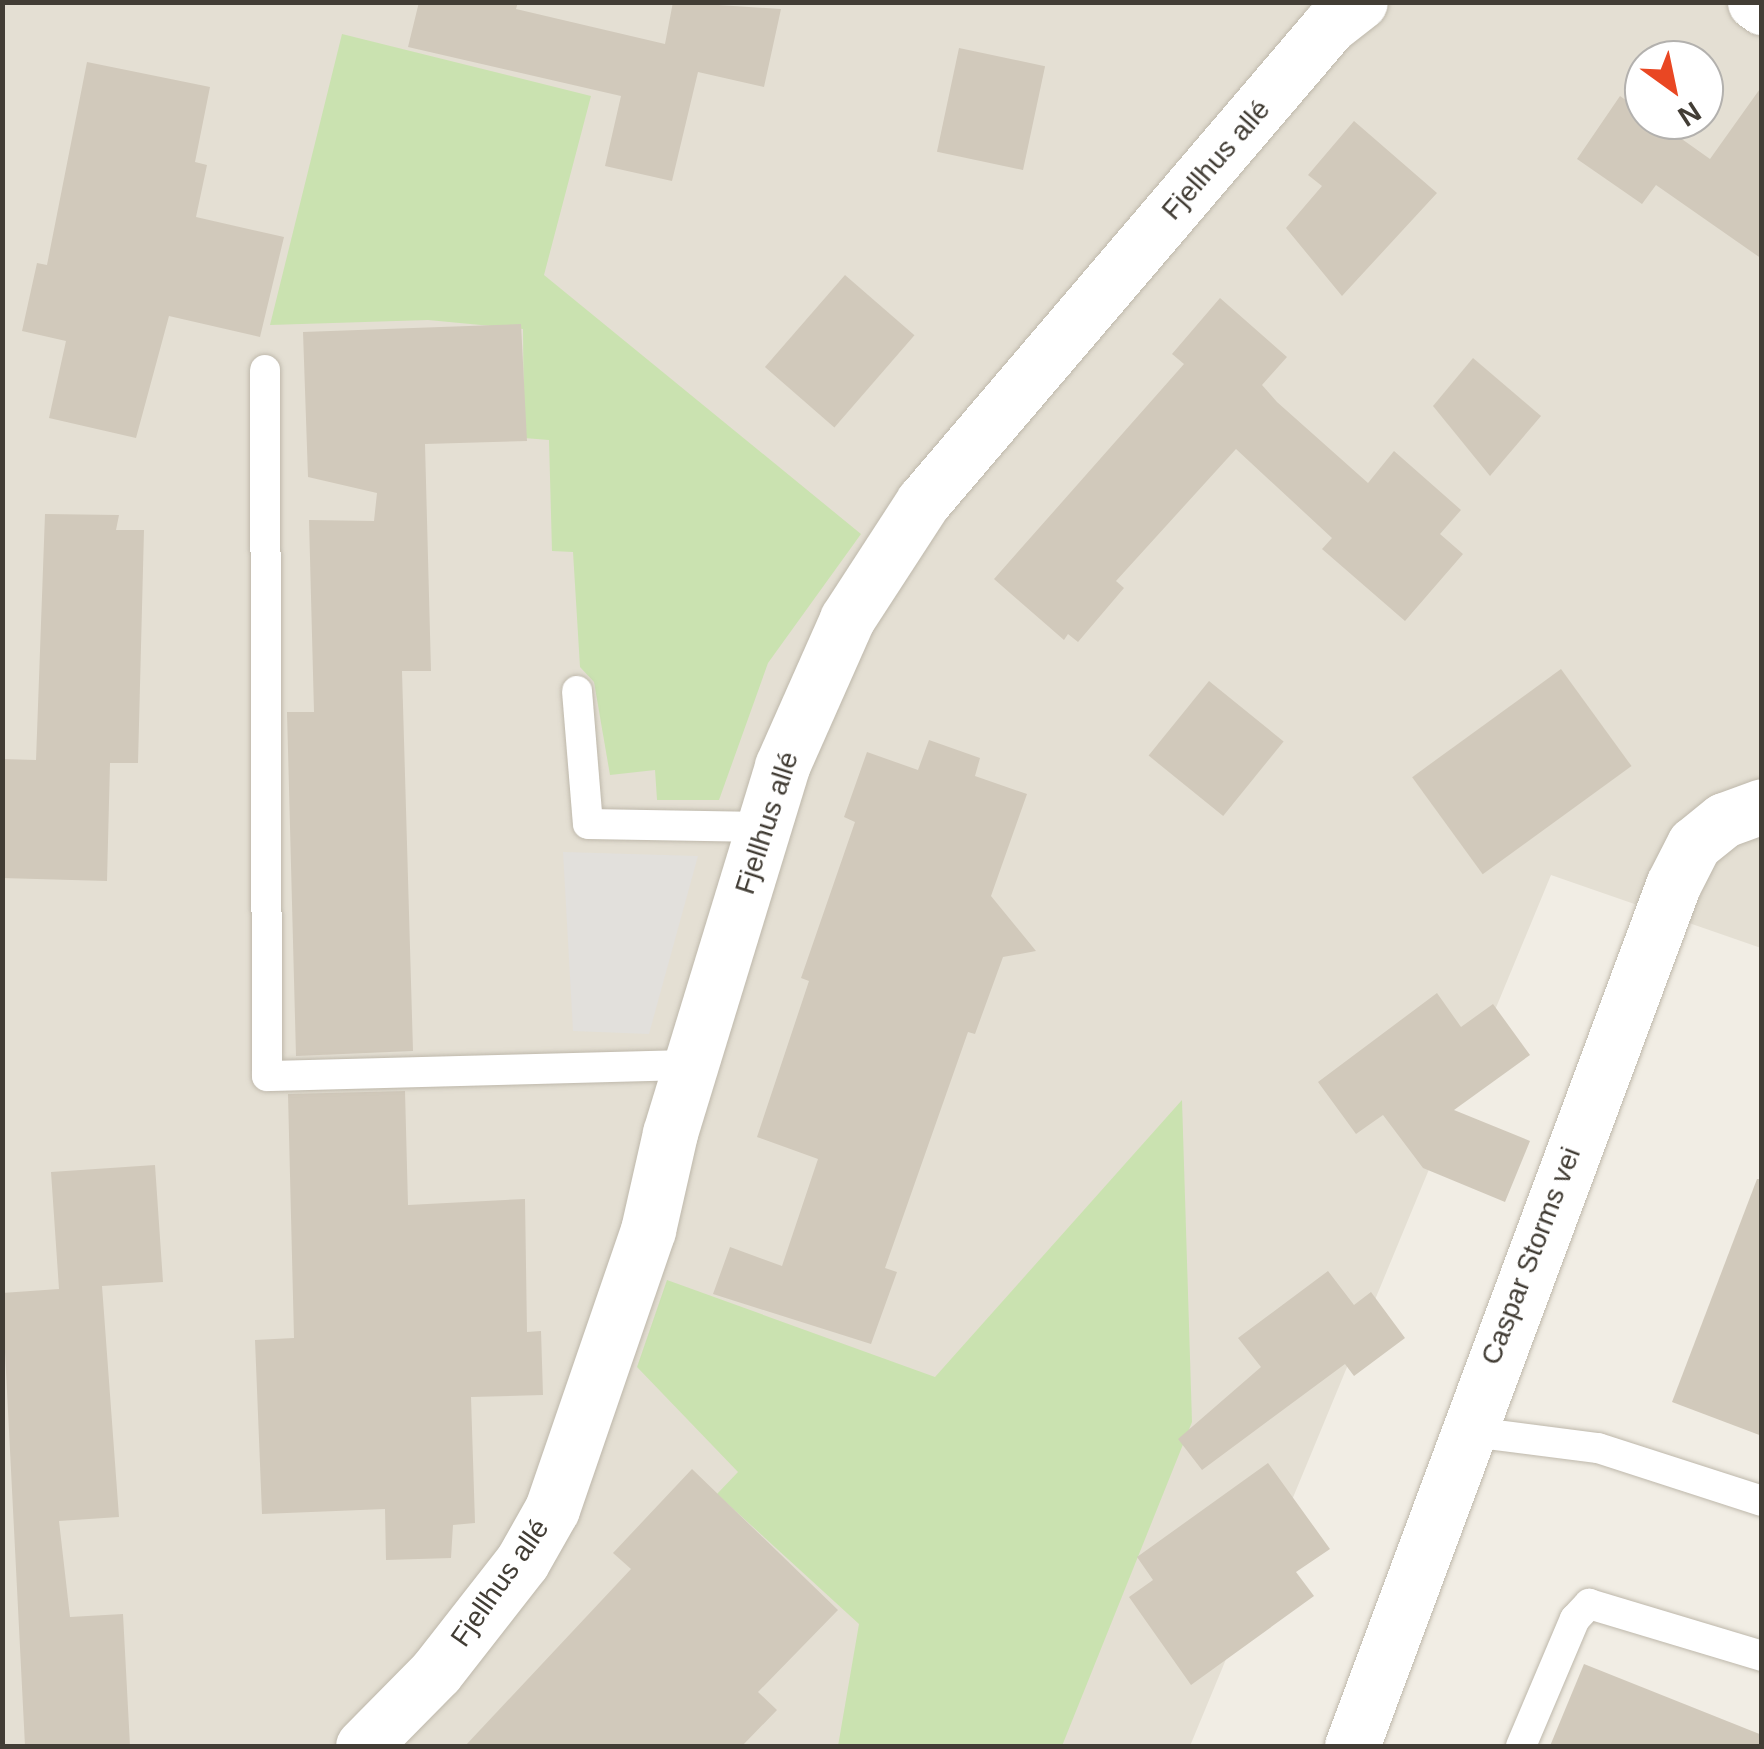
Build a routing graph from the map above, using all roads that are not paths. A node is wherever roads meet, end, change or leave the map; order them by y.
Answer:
1 (1755, 2) edge
2 (1762, 7) edge
3 (1326, 10) edge
4 (265, 370) dead end
5 (577, 691) dead end
6 (1762, 806) edge
7 (764, 827) junction
8 (691, 1066) junction
9 (1465, 1431) junction
10 (1762, 1501) edge
11 (1762, 1656) edge
12 (363, 1746) edge
13 (1352, 1746) edge
14 (1522, 1746) edge

1 - 2 street
3 - 7 street, Fjellhus allé
4 - 8 lane
5 - 7 lane
6 - 9 street, Caspar Storms vei
7 - 8 street, Fjellhus allé
8 - 12 street, Fjellhus allé
9 - 10 lane
9 - 13 street, Caspar Storms vei
11 - 14 lane

